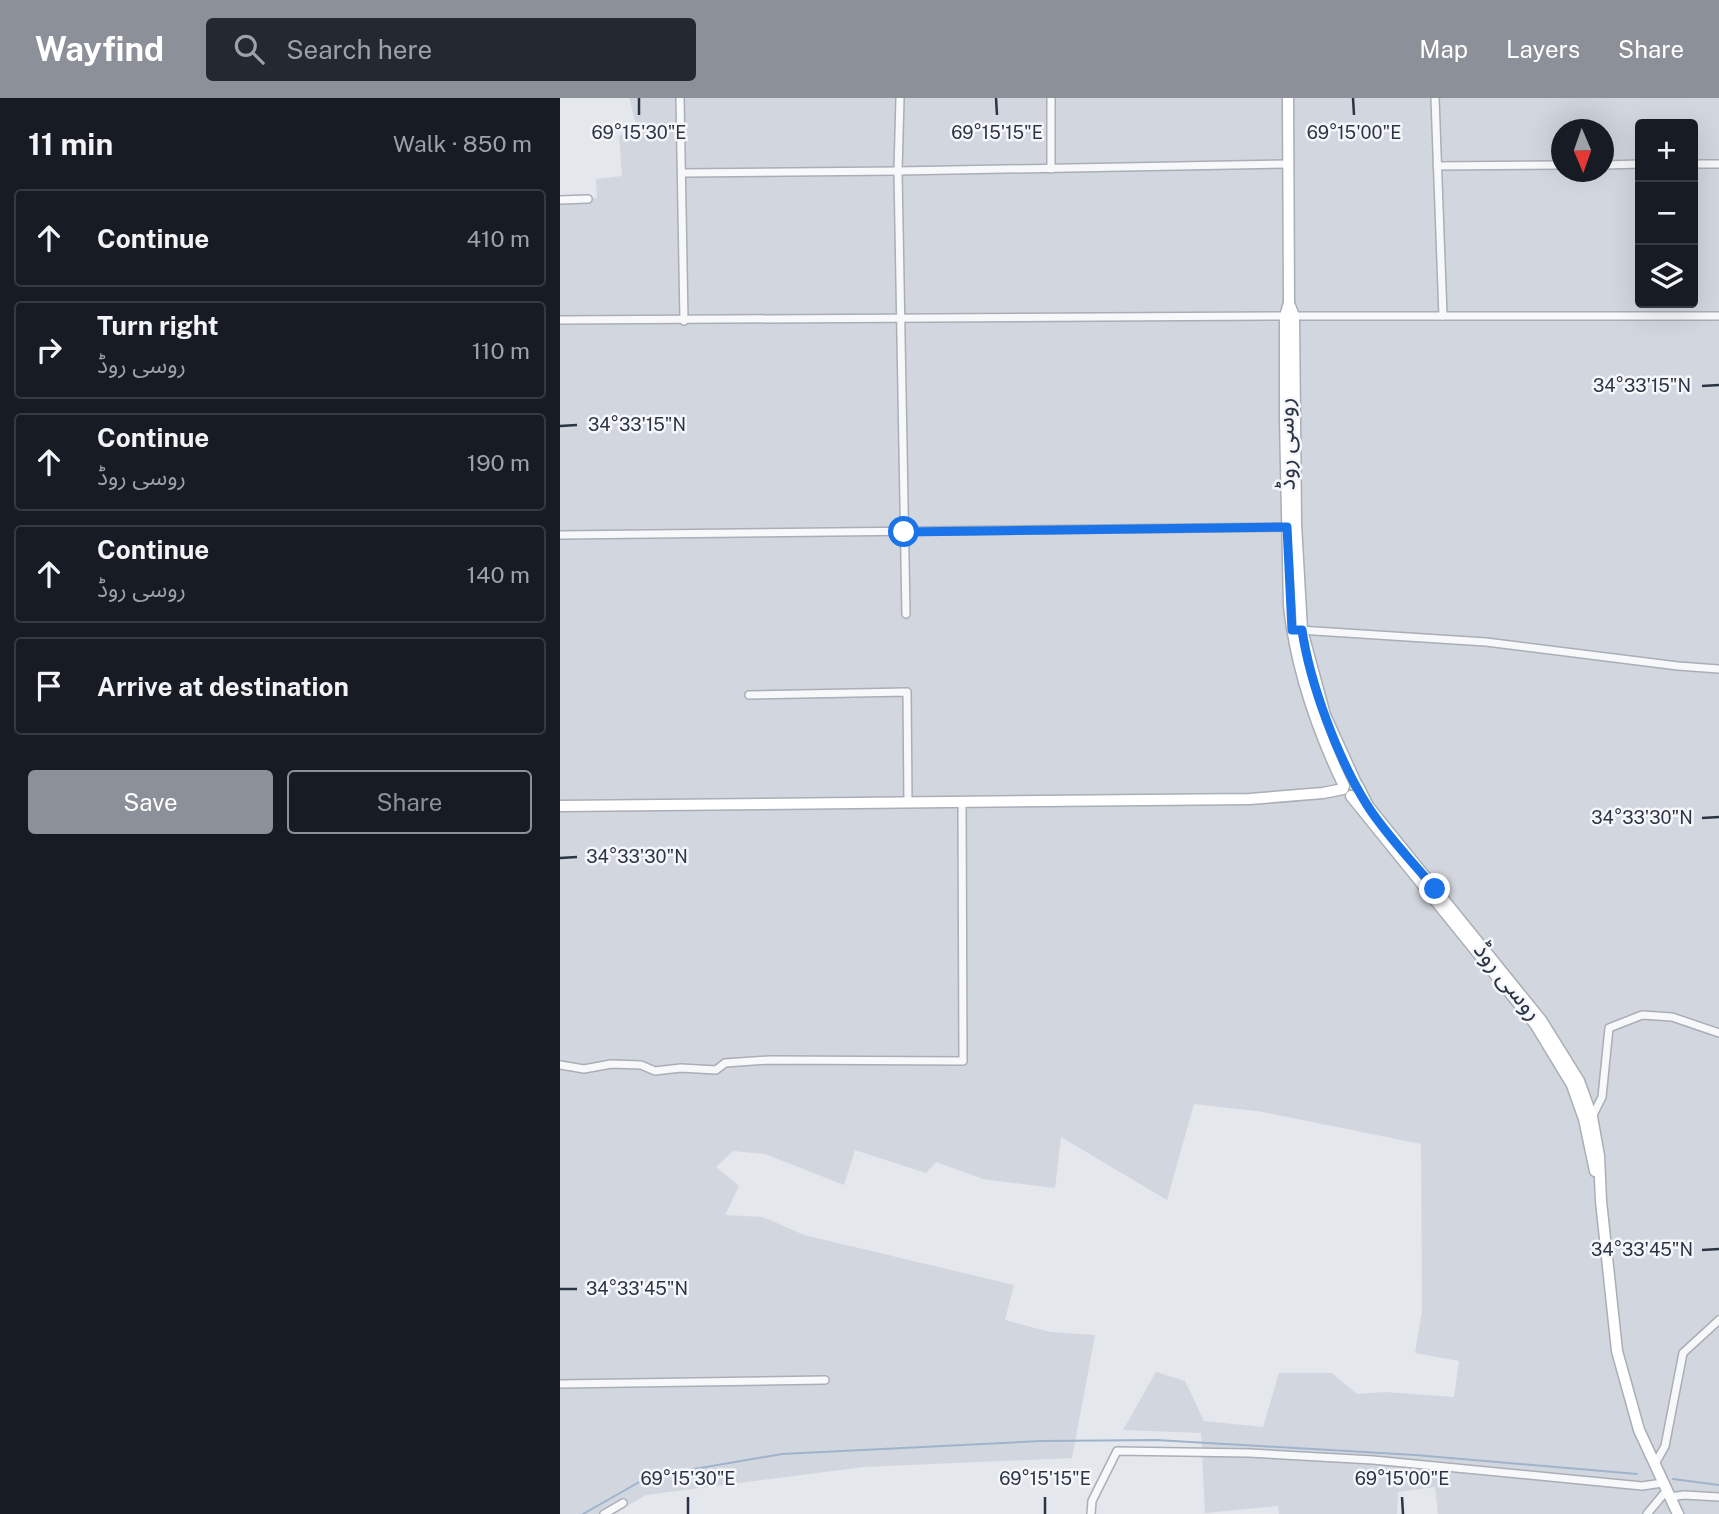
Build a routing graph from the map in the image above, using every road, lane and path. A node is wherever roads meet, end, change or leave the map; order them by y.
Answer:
1 (680, 98) edge
2 (900, 98) edge
3 (1051, 98) edge
4 (1288, 98) edge
5 (1435, 98) edge
6 (1289, 164) junction
7 (1635, 164) edge
8 (1698, 164) edge
9 (1719, 164) edge
10 (1551, 165) edge
11 (1614, 165) edge
12 (1437, 166) junction
13 (1051, 169) junction
14 (898, 171) junction
15 (683, 173) junction
16 (588, 199) dead end
17 (560, 200) edge
18 (1290, 316) junction
19 (1443, 316) junction
20 (1719, 316) edge
21 (901, 318) junction
22 (560, 320) edge
23 (684, 321) junction
24 (1287, 527) junction
25 (904, 532) junction
26 (560, 535) edge
27 (906, 614) dead end
28 (1297, 630) junction
29 (1719, 669) edge
30 (748, 695) dead end
31 (1357, 785) junction
32 (1346, 791) junction
33 (962, 801) junction
34 (908, 803) junction
35 (560, 806) edge
36 (1719, 1033) edge
37 (560, 1065) edge
38 (1592, 1118) junction
39 (1601, 1201) junction
40 (1719, 1320) edge
41 (825, 1380) dead end
42 (560, 1384) edge
43 (1655, 1464) junction
44 (1667, 1490) junction
45 (1719, 1497) edge
46 (623, 1503) dead end
47 (604, 1514) edge
48 (1091, 1514) edge
49 (1647, 1514) edge
50 (1678, 1514) edge

1 - 15 street
2 - 14 street
3 - 13 street
4 - 6 main road, روسی روڈ
5 - 12 street
6 - 13 street
6 - 18 main road, روسی روڈ
7 - 11 street
8 - 9 street
10 - 12 street
12 - 19 street
13 - 14 street
14 - 15 street
14 - 21 street
15 - 23 street
16 - 17 street
18 - 19 street
18 - 21 street
18 - 24 main road, روسی روڈ
18 - 28 main road, روسی روڈ
19 - 20 street
21 - 23 street
21 - 25 street
22 - 23 street
24 - 25 street
24 - 28 main road, روسی روڈ
25 - 26 street
25 - 27 street
28 - 29 street
28 - 31 main road, روسی روڈ
28 - 32 main road, روسی روڈ
30 - 34 street
31 - 32 main road
31 - 38 main road, روسی روڈ
32 - 33 main road
32 - 39 main road, روسی روڈ
33 - 34 main road
33 - 37 street
34 - 35 main road
36 - 38 street
38 - 39 main road, روسی روڈ
39 - 43 main road, روسی روڈ
40 - 43 street
41 - 42 street
43 - 44 main road, روسی روڈ
44 - 45 street
44 - 48 street
44 - 49 street
44 - 50 main road, روسی روڈ
46 - 47 street

